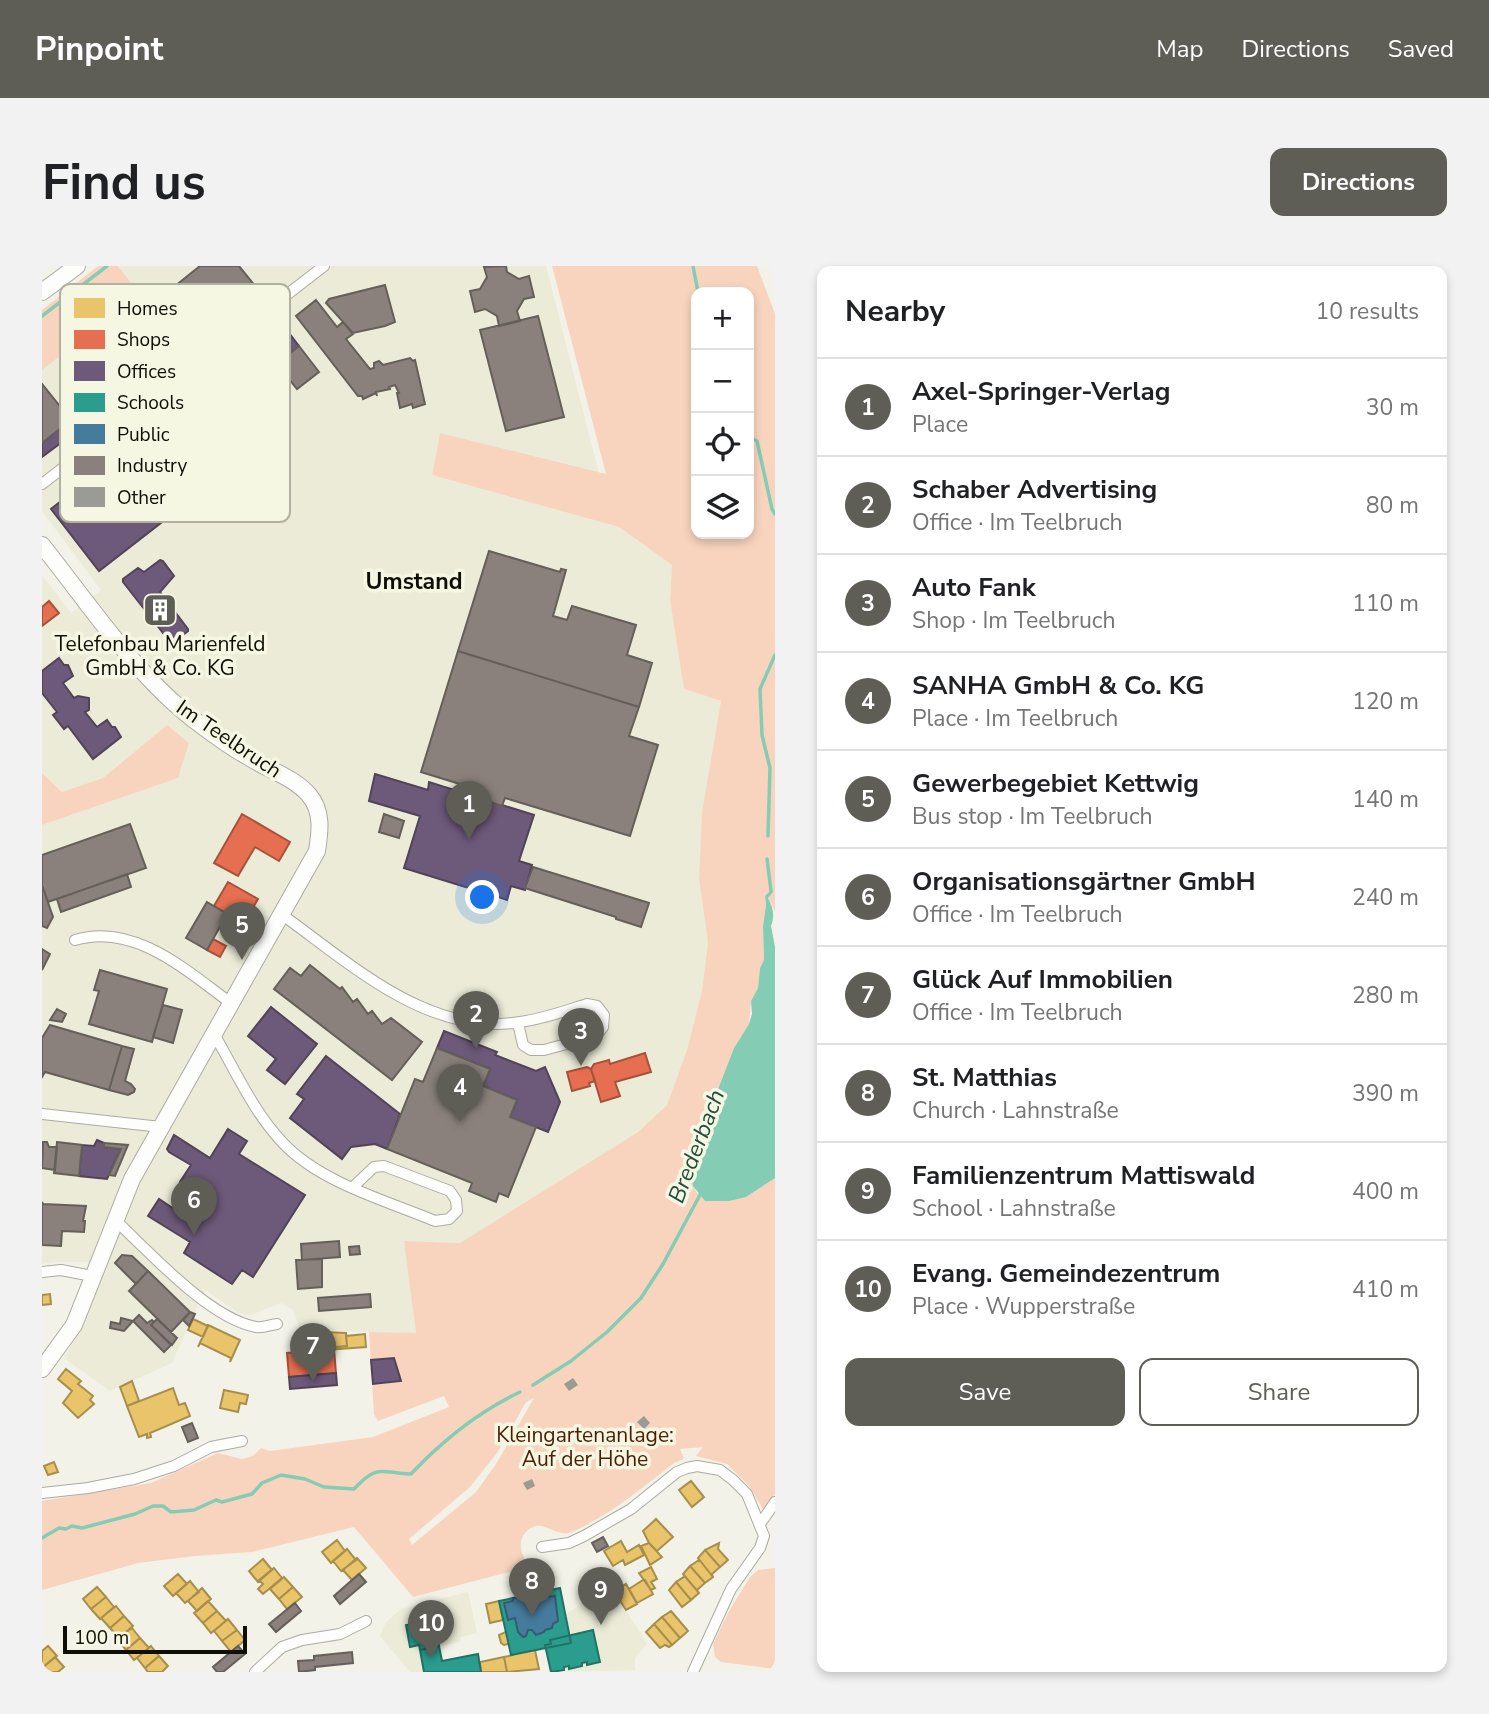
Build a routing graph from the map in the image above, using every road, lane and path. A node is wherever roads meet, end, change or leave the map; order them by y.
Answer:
1 (77, 266) edge
2 (324, 266) edge
3 (42, 292) edge
4 (290, 292) edge
5 (60, 470) edge
6 (42, 484) edge
7 (42, 545) edge
8 (281, 914) junction
9 (75, 940) dead end
10 (232, 1004) junction
11 (518, 1023) junction
12 (214, 1034) junction
13 (42, 1114) edge
14 (161, 1127) junction
15 (353, 1187) junction
16 (114, 1219) junction
17 (42, 1272) edge
18 (92, 1276) junction
19 (277, 1324) dead end
20 (42, 1369) edge
21 (242, 1441) dead end
22 (42, 1493) edge
23 (775, 1502) edge
24 (760, 1524) junction
25 (542, 1547) dead end
26 (760, 1548) junction
27 (772, 1551) dead end
28 (366, 1621) dead end
29 (255, 1672) edge
30 (693, 1672) edge

1 - 3 street
2 - 4 street
5 - 6 street
7 - 8 street, Im Teelbruch
8 - 10 street, Im Teelbruch
8 - 11 street
9 - 10 street
10 - 12 street, Im Teelbruch
11 - 11 street
12 - 14 street, Im Teelbruch
12 - 15 street
13 - 14 street
14 - 16 street, Im Teelbruch
15 - 15 street
16 - 18 street, Im Teelbruch
16 - 19 street
17 - 18 street
18 - 20 street, Im Teelbruch
21 - 22 street
23 - 24 street
24 - 25 street
24 - 26 street
26 - 27 street
26 - 30 street
28 - 29 street

